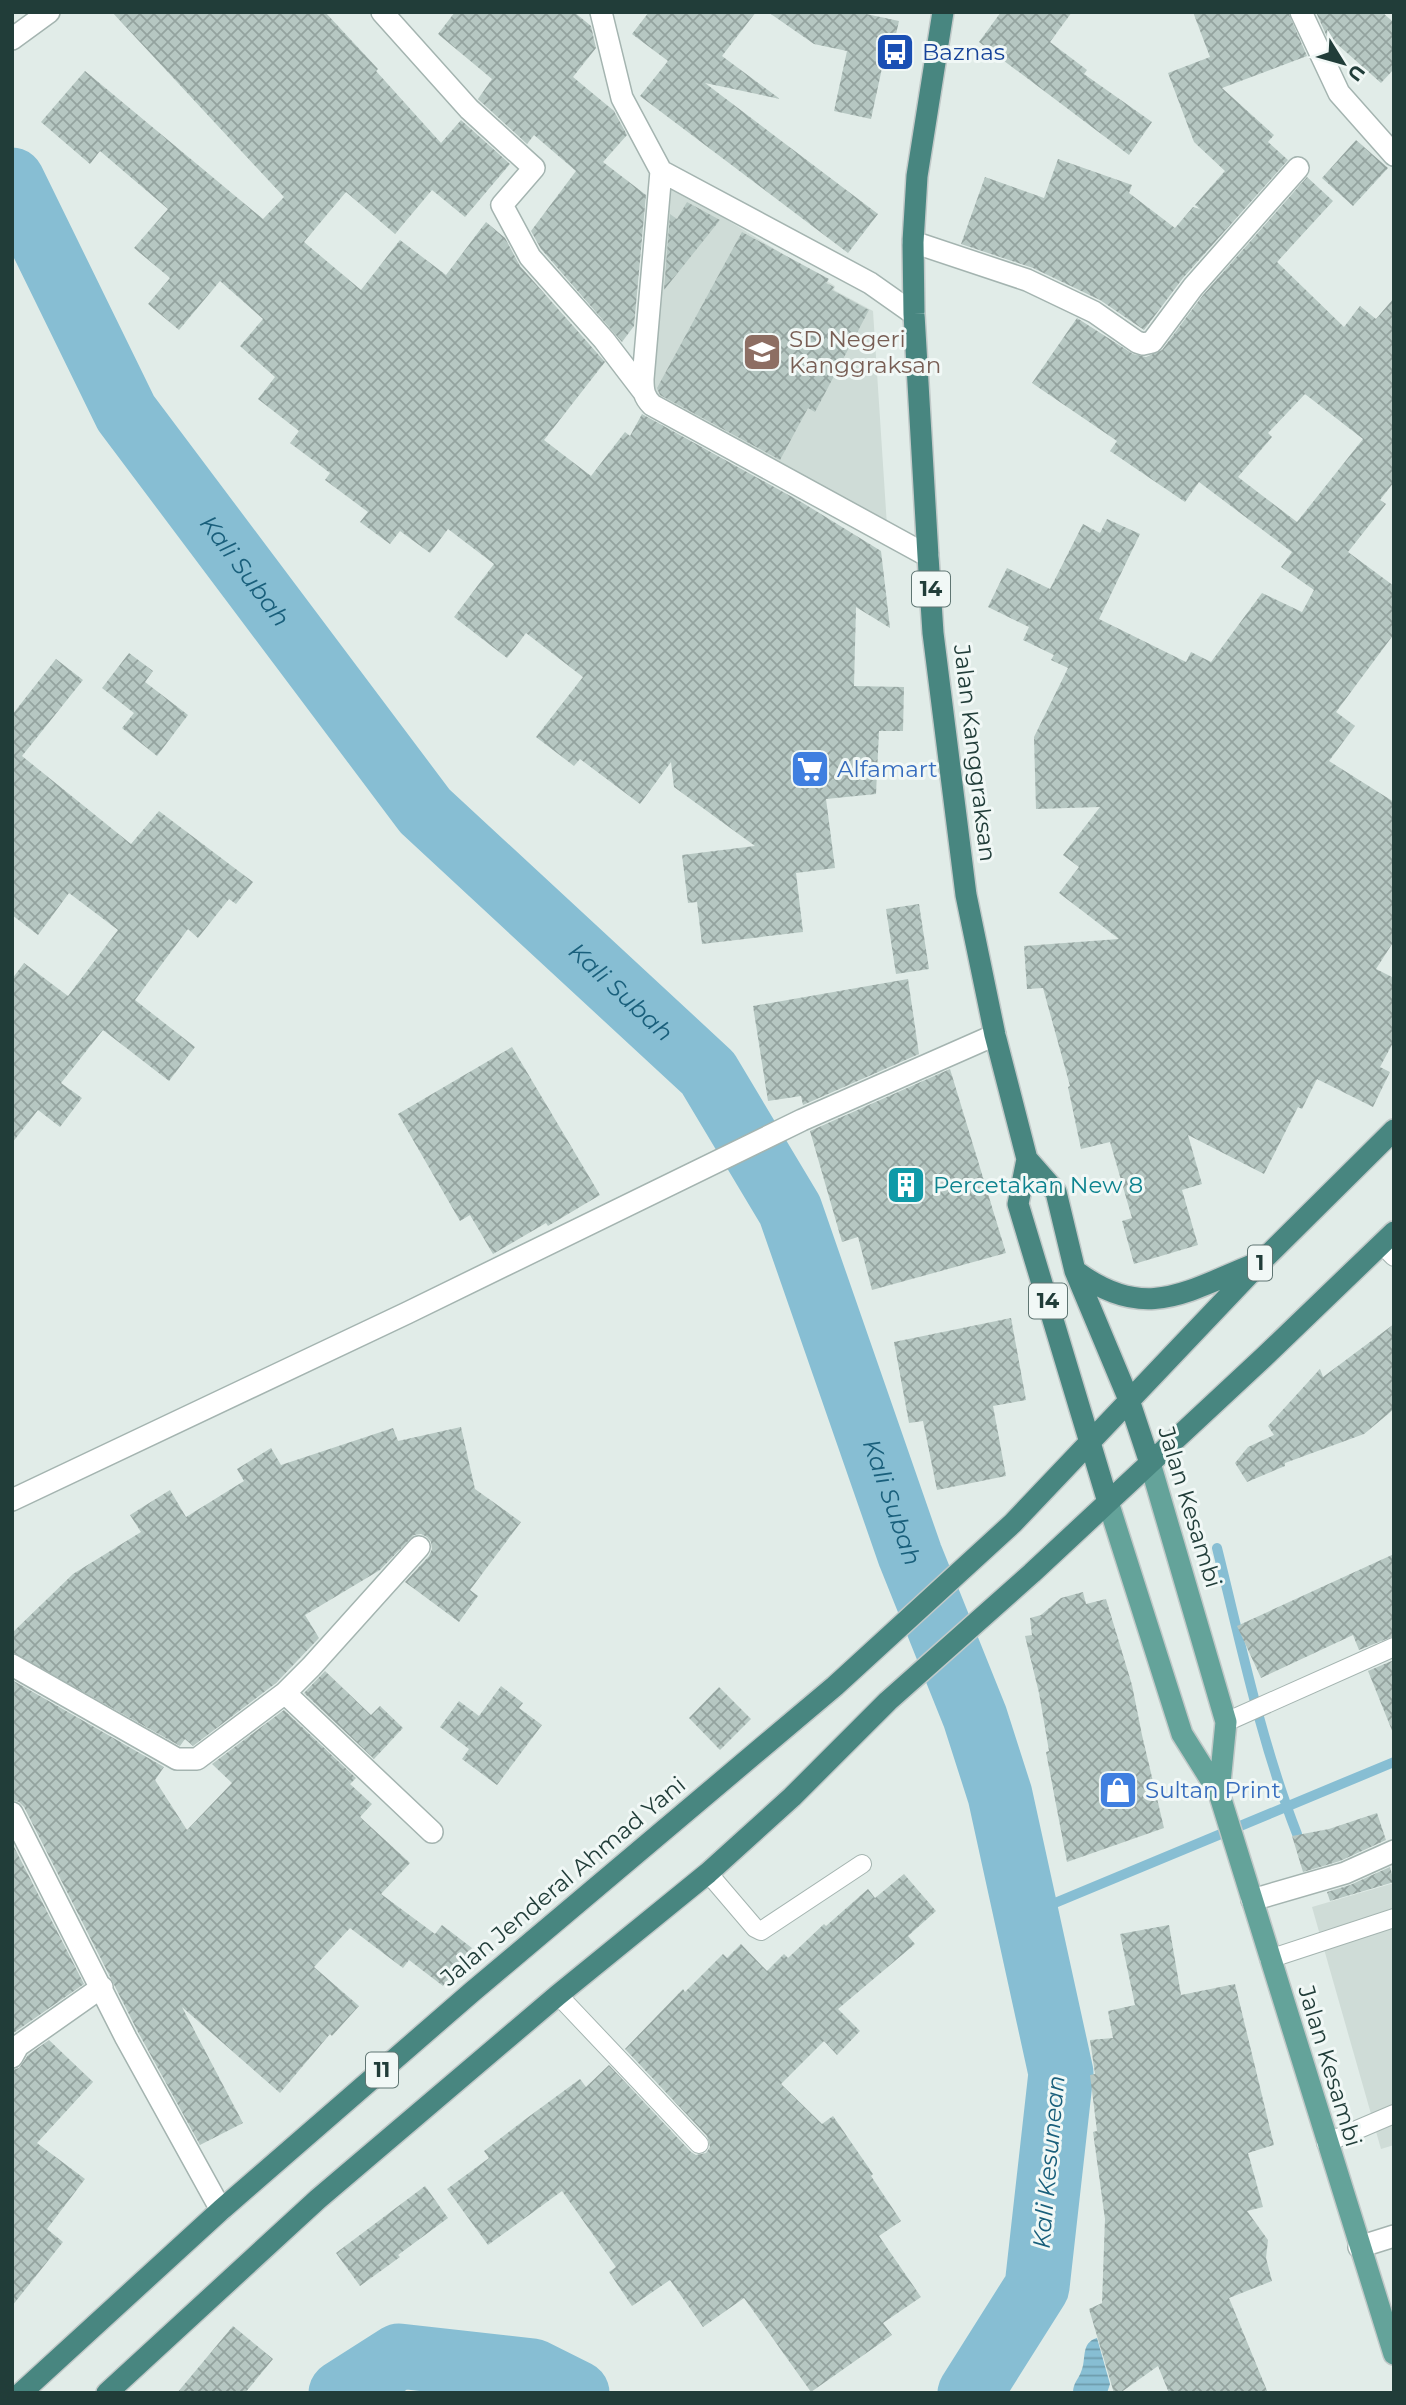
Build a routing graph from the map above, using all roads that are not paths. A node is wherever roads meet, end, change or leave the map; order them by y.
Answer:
1 (49, 12) edge
2 (382, 12) edge
3 (601, 12) edge
4 (943, 12) edge
5 (1301, 12) edge
6 (12, 39) edge
7 (1393, 153) edge
8 (1298, 168) dead end
9 (661, 171) junction
10 (914, 242) junction
11 (914, 314) junction
12 (643, 391) junction
13 (929, 556) junction
14 (995, 1035) junction
15 (1394, 1130) edge
16 (1027, 1159) junction
17 (1390, 1244) edge
18 (1261, 1262) junction
19 (1075, 1271) junction
20 (1129, 1400) junction
21 (1090, 1442) junction
22 (1150, 1463) junction
23 (12, 1500) edge
24 (1108, 1502) junction
25 (419, 1547) dead end
26 (1394, 1647) edge
27 (12, 1665) edge
28 (285, 1693) junction
29 (1226, 1722) junction
30 (751, 1757) joint
31 (1220, 1796) junction
32 (12, 1813) edge
33 (432, 1832) dead end
34 (1394, 1851) edge
35 (862, 1864) dead end
36 (708, 1872) junction
37 (1249, 1892) junction
38 (1393, 1921) edge
39 (1269, 1959) junction
40 (102, 1987) junction
41 (558, 1995) junction
42 (12, 2057) edge
43 (1394, 2114) edge
44 (1326, 2143) junction
45 (699, 2144) dead end
46 (221, 2210) junction
47 (1394, 2236) edge
48 (1359, 2247) junction
49 (1394, 2354) edge
50 (21, 2393) edge
51 (107, 2393) edge

1 - 6 street
2 - 12 street
3 - 9 street
4 - 10 highway, Jalan Kanggraksan / 14
5 - 7 street
8 - 10 street
9 - 11 street
9 - 12 street
10 - 11 highway, Jalan Kanggraksan / 14
11 - 13 highway, Jalan Kanggraksan / 14
12 - 13 street
13 - 14 highway, Jalan Kanggraksan / 14
14 - 16 highway, Jalan Kanggraksan / 14
14 - 23 street
15 - 18 highway, 1
16 - 19 highway, Jalan Kanggraksan / 14
16 - 21 highway, Jalan Kanggraksan / 14
17 - 22 highway
18 - 19 highway
18 - 20 highway, 1
19 - 20 highway, Jalan Kanggraksan / 14
20 - 21 highway, Jalan Jenderal Ahmad Yani / 1
20 - 22 highway, Jalan Kesambi
21 - 24 highway, Jalan Kesambi
21 - 30 highway, Jalan Jenderal Ahmad Yani / 1
22 - 24 highway
22 - 29 main road, Jalan Kesambi
24 - 31 main road, Jalan Kesambi
24 - 36 highway, 11
25 - 28 street
26 - 29 lane
27 - 28 street
28 - 33 street
29 - 31 main road, Jalan Kesambi
30 - 46 highway, Jalan Jenderal Ahmad Yani / 11
31 - 37 main road, Jalan Kesambi
32 - 40 street
34 - 37 street
35 - 36 lane
36 - 41 highway, 11
37 - 39 main road, Jalan Kesambi
38 - 39 lane
39 - 44 main road, Jalan Kesambi
40 - 42 street
40 - 46 street
41 - 45 lane
41 - 51 highway, 11
43 - 44 lane
44 - 48 main road, Jalan Kesambi
46 - 50 highway, Jalan Jenderal Ahmad Yani / 11
47 - 48 street
48 - 49 main road, Jalan Kesambi

